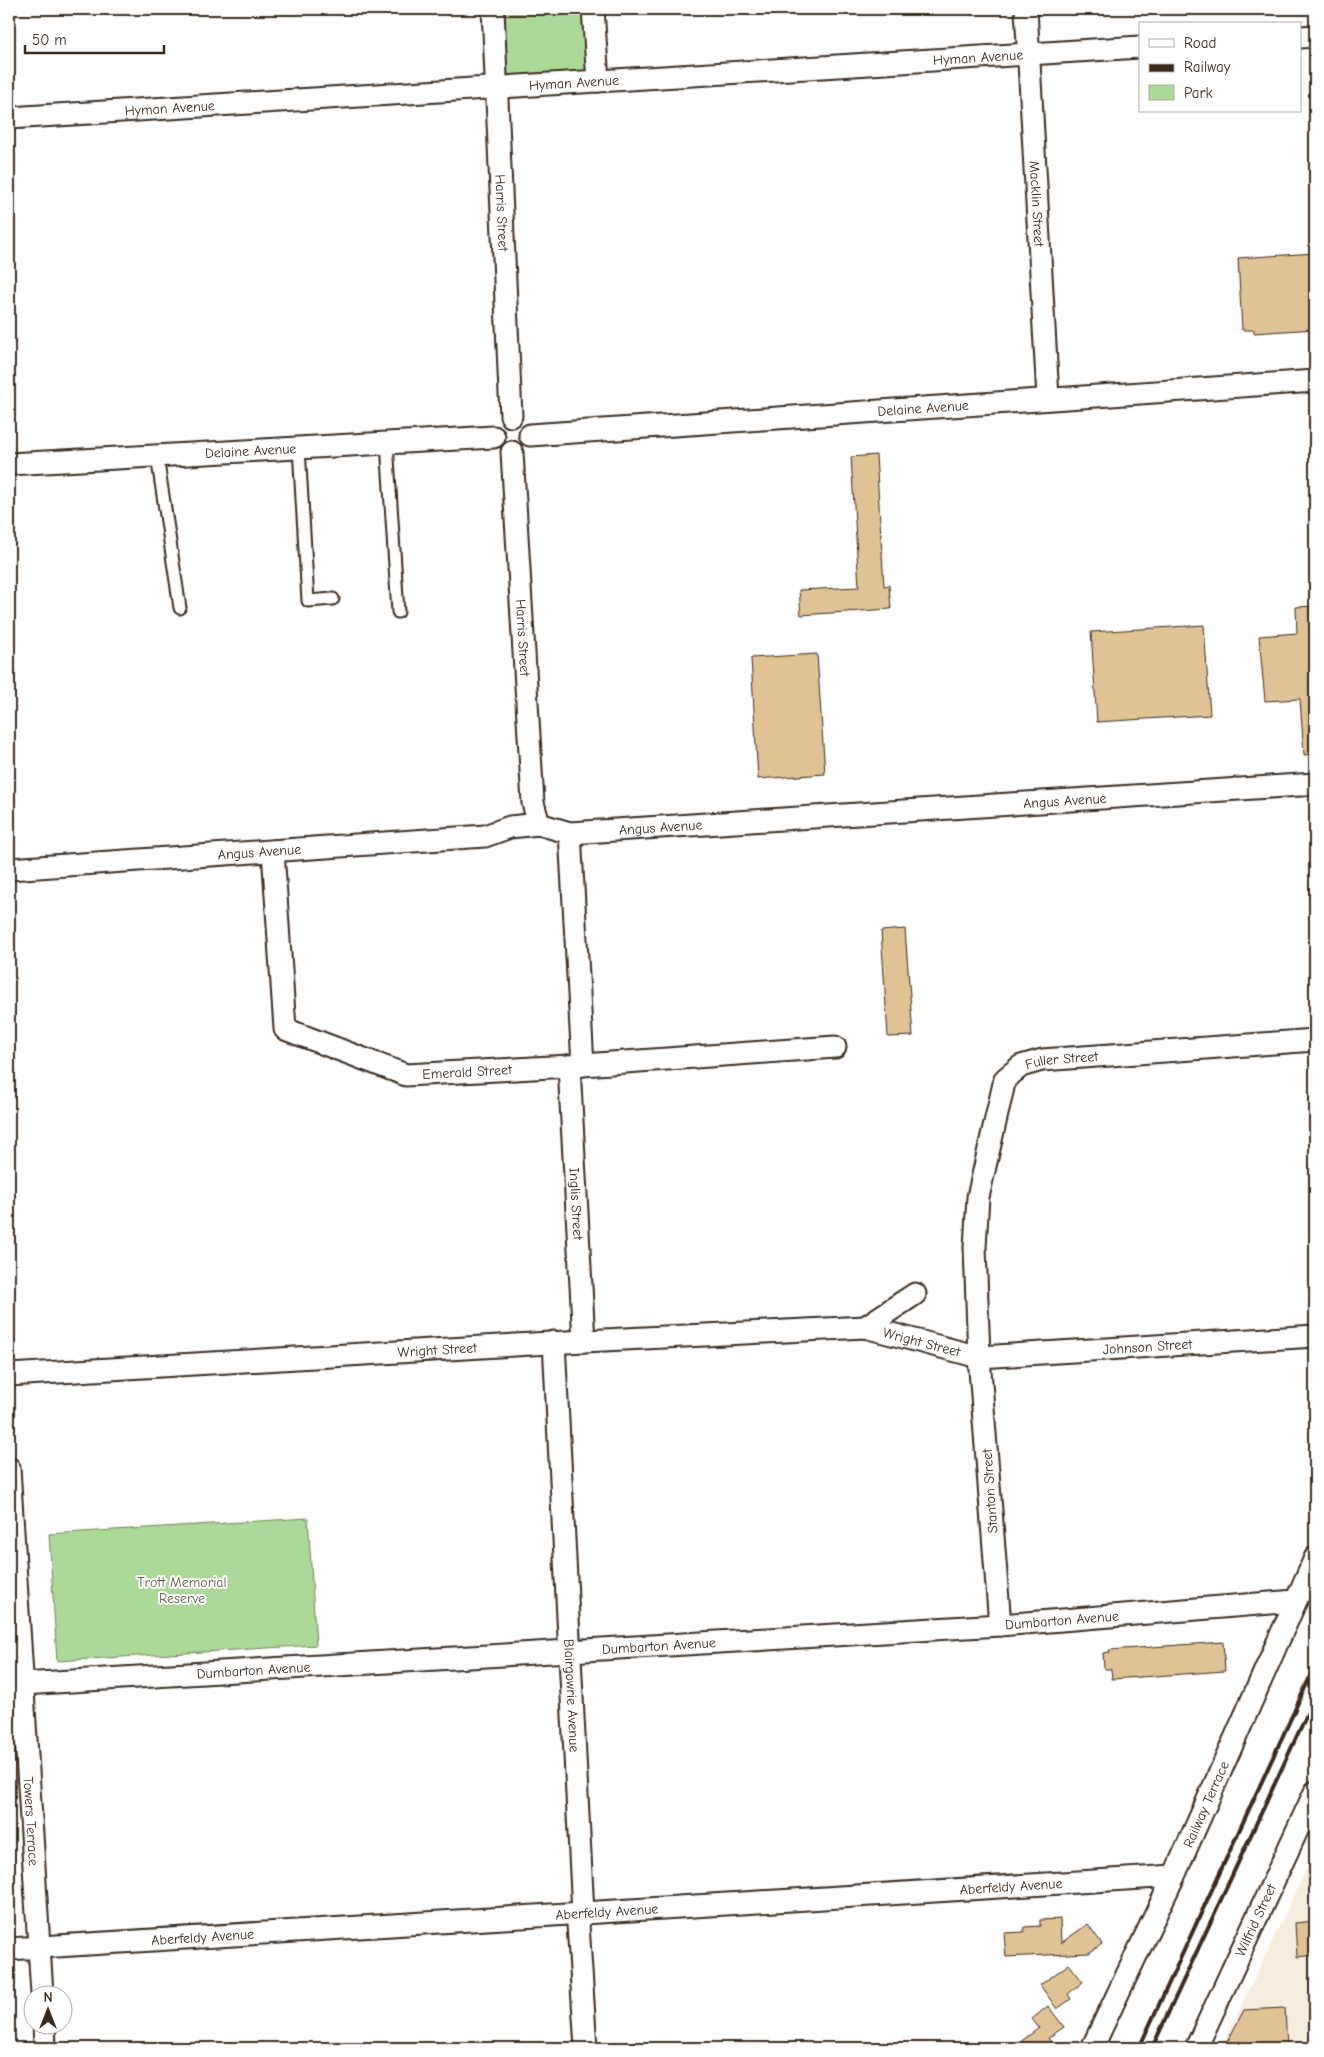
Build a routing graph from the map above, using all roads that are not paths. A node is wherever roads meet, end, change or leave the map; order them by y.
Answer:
1 (493, 9) edge
2 (593, 9) edge
3 (1026, 9) edge
4 (1315, 36) edge
5 (1302, 37) edge
6 (1139, 47) edge
7 (1028, 54) junction
8 (598, 81) junction
9 (498, 87) junction
10 (9, 118) edge
11 (1315, 381) edge
12 (1048, 398) junction
13 (512, 416) junction
14 (530, 435) junction
15 (494, 437) junction
16 (387, 443) junction
17 (299, 448) junction
18 (512, 452) junction
19 (157, 456) junction
20 (9, 464) edge
21 (333, 600) dead end
22 (180, 608) dead end
23 (398, 612) dead end
24 (1315, 784) edge
25 (539, 824) junction
26 (570, 833) junction
27 (273, 851) junction
28 (9, 869) edge
29 (1315, 1040) edge
30 (834, 1047) dead end
31 (576, 1066) junction
32 (915, 1294) dead end
33 (866, 1327) junction
34 (1315, 1336) edge
35 (584, 1340) junction
36 (554, 1342) junction
37 (979, 1358) junction
38 (9, 1375) edge
39 (9, 1468) edge
40 (1315, 1558) edge
41 (1295, 1601) junction
42 (1000, 1625) junction
43 (570, 1651) junction
44 (18, 1676) edge
45 (1315, 1792) edge
46 (1174, 1876) junction
47 (584, 1913) junction
48 (39, 1948) junction
49 (9, 1949) edge
50 (41, 1984) edge
51 (44, 2034) edge
52 (45, 2048) edge
53 (586, 2048) edge
54 (1092, 2048) edge
55 (1196, 2048) edge

1 - 9 street, Harris Street
2 - 8 street
3 - 7 street, Macklin Street
4 - 5 street
6 - 7 street, Hyman Avenue
7 - 8 street, Hyman Avenue
7 - 12 street, Macklin Street
8 - 9 street, Hyman Avenue
9 - 10 street, Hyman Avenue
9 - 13 street, Harris Street
11 - 12 street, Delaine Avenue
12 - 14 street, Delaine Avenue
13 - 14 street
13 - 15 street
14 - 18 street
15 - 16 street, Delaine Avenue
15 - 18 street
16 - 17 street, Delaine Avenue
16 - 23 lane
17 - 19 street, Delaine Avenue
17 - 21 lane
18 - 25 street, Harris Street
19 - 20 street, Delaine Avenue
19 - 22 lane
24 - 26 street, Angus Avenue
25 - 26 street, Angus Avenue
25 - 27 street, Angus Avenue
26 - 31 street, Inglis Street
27 - 28 street, Angus Avenue
27 - 31 street, Emerald Street
29 - 37 street, Fuller Street
30 - 31 street, Emerald Street
31 - 35 street, Inglis Street
32 - 33 street, Wright Street
33 - 35 street, Wright Street
33 - 37 street, Wright Street
34 - 37 street, Johnson Street
35 - 36 street, Wright Street
36 - 38 street, Wright Street
36 - 43 street, Blairgowrie Avenue
37 - 42 street, Stanton Street
39 - 44 street, Towers Terrace
40 - 41 street, Railway Terrace
41 - 42 street, Dumbarton Avenue
41 - 46 street, Railway Terrace
42 - 43 street, Dumbarton Avenue
43 - 44 street, Dumbarton Avenue
43 - 47 street, Blairgowrie Avenue
44 - 48 street, Towers Terrace
45 - 55 street, Wilfrid Street
46 - 47 street, Aberfeldy Avenue
46 - 54 street, Railway Terrace
47 - 48 street, Aberfeldy Avenue
47 - 53 street, Blairgowrie Avenue
48 - 49 street, Aberfeldy Avenue
48 - 50 street, Towers Terrace
51 - 52 street

